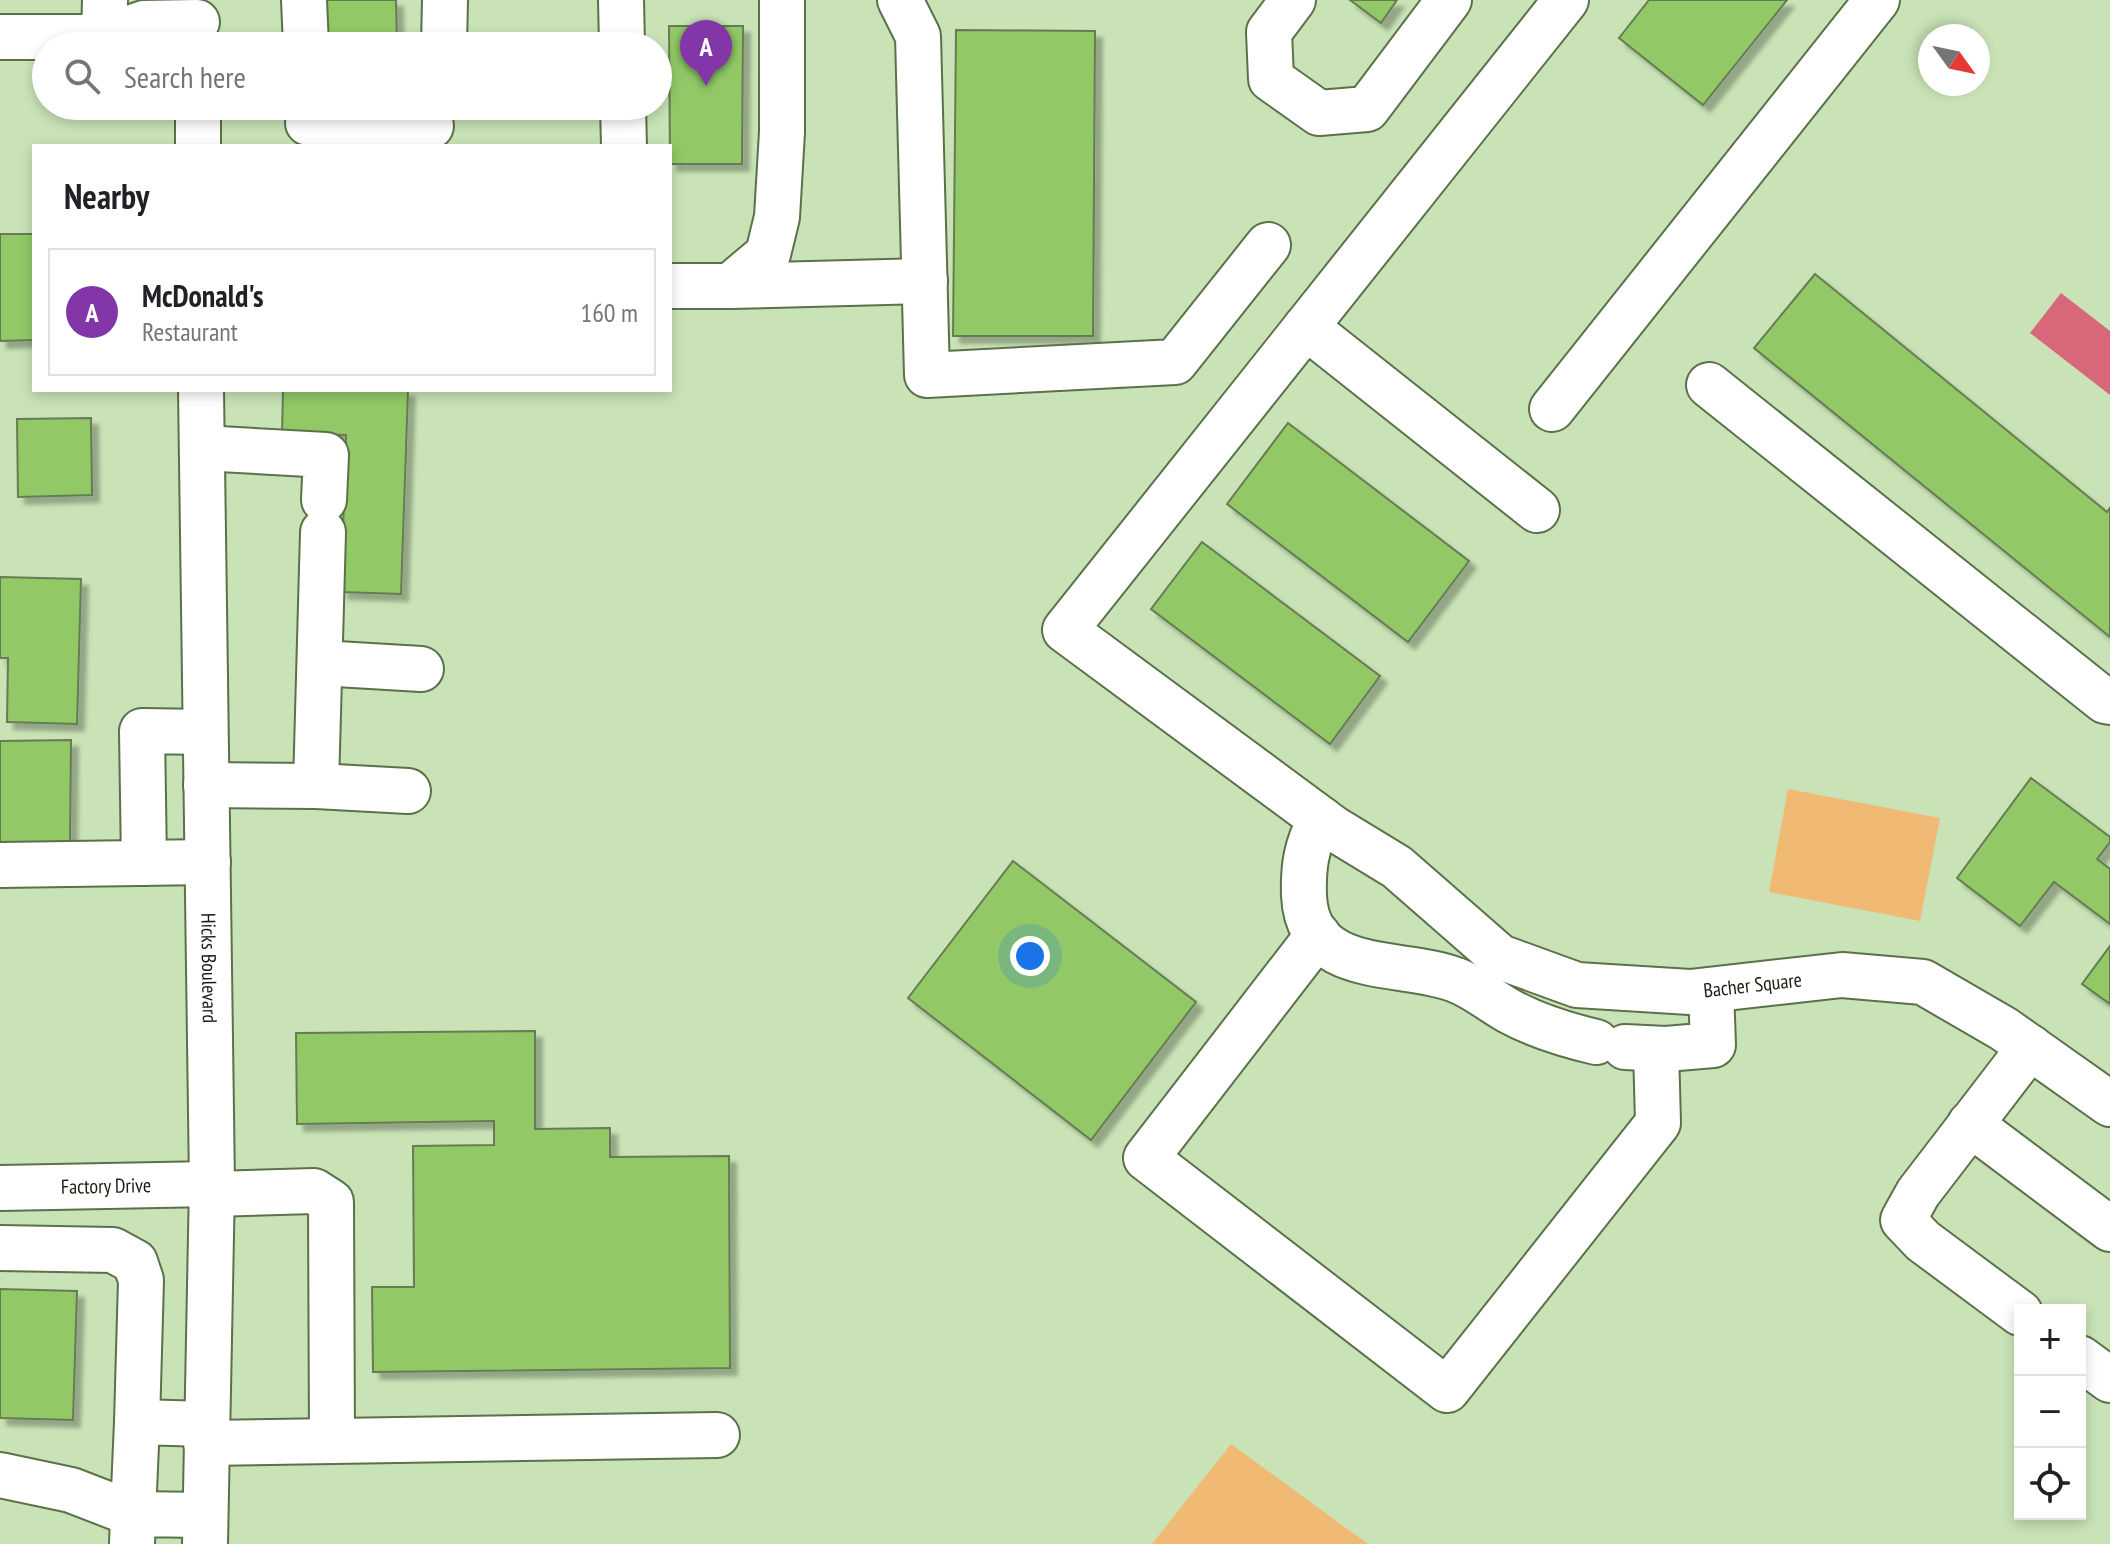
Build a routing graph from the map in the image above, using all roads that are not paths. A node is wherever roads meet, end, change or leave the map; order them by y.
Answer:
1 (304, 0) edge
2 (419, 0) edge
3 (445, 0) edge
4 (621, 0) edge
5 (782, 0) edge
6 (900, 0) edge
7 (1293, 0) edge
8 (1449, 0) edge
9 (1566, 0) edge
10 (1877, 0) edge
11 (105, 18) edge
12 (197, 23) edge
13 (305, 32) edge
14 (419, 32) edge
15 (444, 32) edge
16 (622, 32) edge
17 (0, 37) edge
18 (198, 120) edge
19 (623, 120) edge
20 (307, 125) edge
21 (435, 126) edge
22 (198, 144) edge
23 (624, 144) edge
24 (1268, 245) dead end
25 (925, 281) junction
26 (730, 286) junction
27 (672, 287) edge
28 (1306, 327) junction
29 (1709, 385) dead end
30 (201, 392) edge
31 (1552, 409) dead end
32 (202, 448) junction
33 (1537, 510) dead end
34 (320, 663) junction
35 (421, 669) dead end
36 (2110, 702) edge
37 (205, 732) junction
38 (206, 785) junction
39 (316, 786) junction
40 (408, 791) dead end
41 (1321, 819) junction
42 (208, 862) junction
43 (144, 863) junction
44 (0, 865) edge
45 (1318, 935) junction
46 (1603, 986) junction
47 (1711, 990) junction
48 (1596, 1042) junction
49 (2030, 1047) junction
50 (1656, 1049) junction
51 (2110, 1104) edge
52 (1970, 1124) junction
53 (0, 1188) edge
54 (212, 1189) junction
55 (2110, 1229) edge
56 (0, 1248) edge
57 (2014, 1309) edge
58 (2086, 1362) edge
59 (2110, 1380) edge
60 (137, 1422) junction
61 (206, 1434) junction
62 (717, 1435) dead end
63 (332, 1441) junction
64 (0, 1475) edge
65 (132, 1529) edge
66 (205, 1530) edge

1 - 13 street
2 - 14 street
3 - 15 street
4 - 16 street
5 - 26 street
6 - 25 street
7 - 8 street
9 - 28 street
10 - 31 street
11 - 12 street
11 - 17 street
18 - 22 street
19 - 23 street
20 - 21 street
24 - 25 street
25 - 26 street
26 - 27 street
28 - 33 street
28 - 41 street, Bacher Square
29 - 36 street
30 - 32 street, Hicks Boulevard
32 - 34 street
32 - 37 street, Hicks Boulevard
34 - 35 street
34 - 39 street
37 - 38 street, Hicks Boulevard
37 - 43 street
38 - 39 street
38 - 42 street, Hicks Boulevard
39 - 40 street
41 - 45 street
41 - 46 street, Bacher Square
42 - 43 street
42 - 54 street, Hicks Boulevard
43 - 44 street
45 - 48 street
45 - 50 street
46 - 47 street, Bacher Square
46 - 48 street
47 - 49 street, Bacher Square
47 - 50 street
48 - 50 street
49 - 51 street, Bacher Square
49 - 52 street
52 - 55 street
52 - 57 street
53 - 54 street, Factory Drive
54 - 61 street, Hicks Boulevard
54 - 63 street, Factory Drive
56 - 60 street
58 - 59 street
60 - 61 street
60 - 65 street
61 - 63 street
61 - 66 street, Hicks Boulevard
62 - 63 street
64 - 65 street
65 - 66 street

